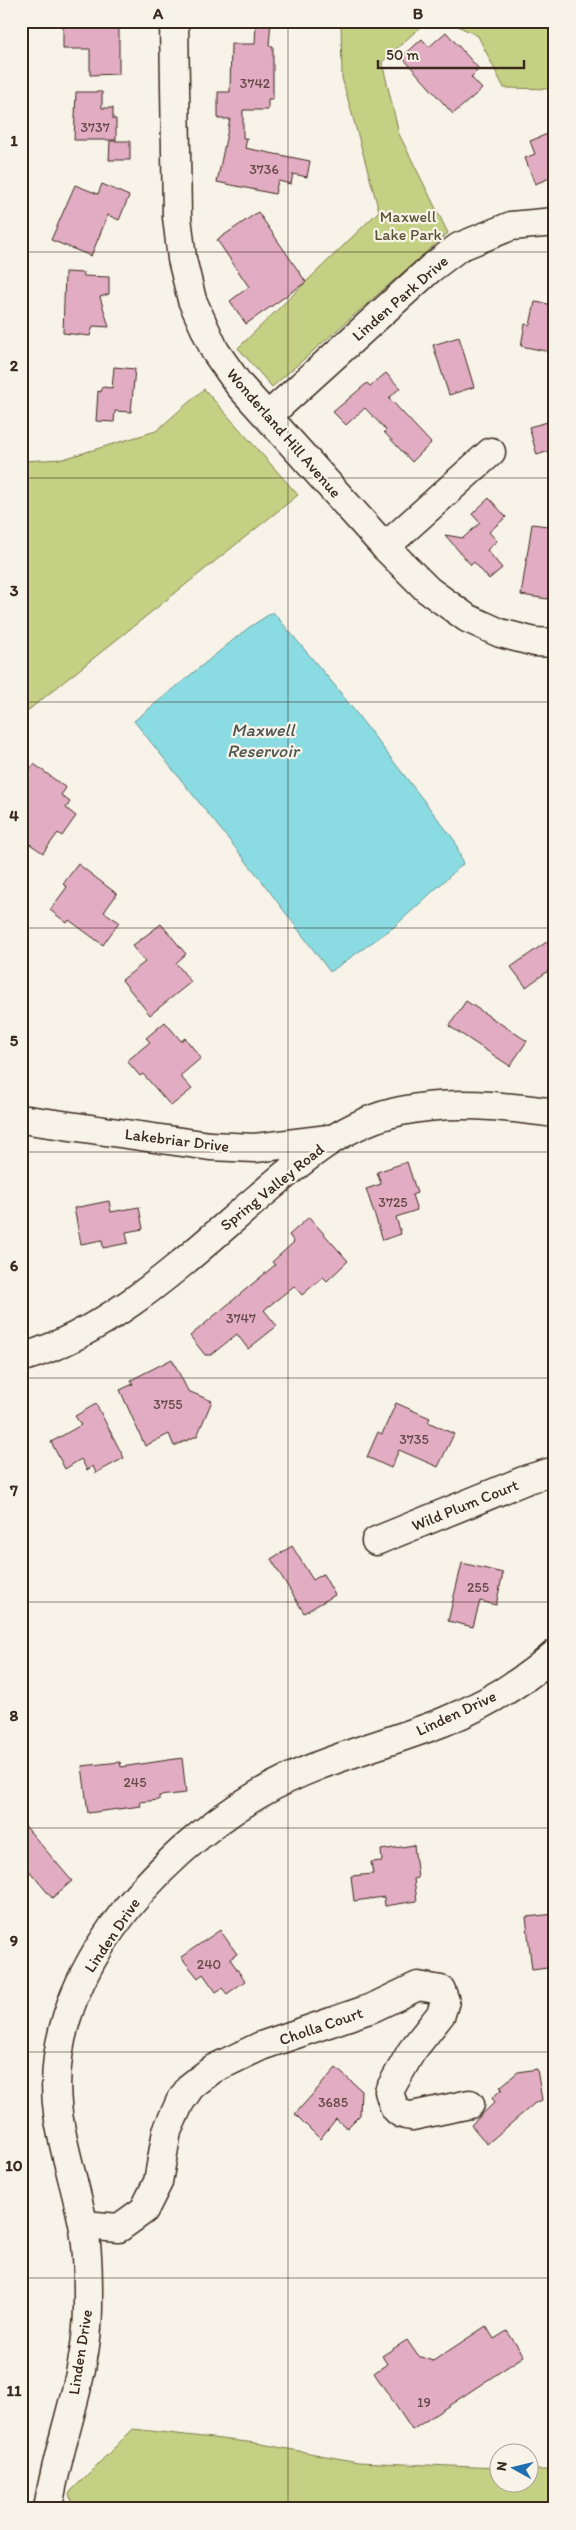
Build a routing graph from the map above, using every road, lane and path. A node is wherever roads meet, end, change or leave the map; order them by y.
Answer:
1 (174, 21) edge
2 (555, 222) edge
3 (268, 416) junction
4 (491, 452) dead end
5 (385, 547) junction
6 (555, 642) edge
7 (555, 1113) edge
8 (21, 1119) edge
9 (333, 1138) junction
10 (21, 1358) edge
11 (555, 1471) edge
12 (376, 1541) dead end
13 (555, 1654) edge
14 (470, 2104) dead end
15 (84, 2225) junction
16 (48, 2509) edge

1 - 3 street, Wonderland Hill Avenue
2 - 3 street, Linden Park Drive
3 - 5 street, Wonderland Hill Avenue
4 - 5 street
5 - 6 street, Wonderland Hill Avenue
7 - 9 street, Spring Valley Road
8 - 9 street, Lakebriar Drive
9 - 10 street, Spring Valley Road
11 - 12 street, Wild Plum Court
13 - 15 street, Linden Drive
14 - 15 street, Cholla Court
15 - 16 street, Linden Drive

